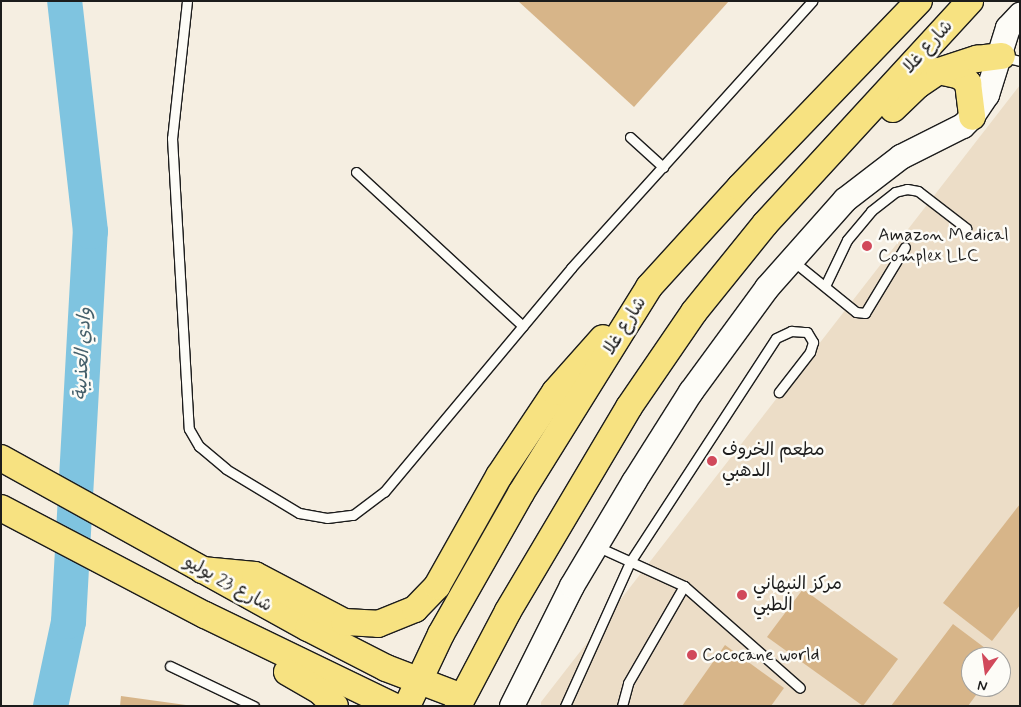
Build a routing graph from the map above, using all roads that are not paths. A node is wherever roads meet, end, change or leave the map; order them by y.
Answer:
1 (187, 1) edge
2 (812, 1) edge
3 (900, 1) edge
4 (919, 1) edge
5 (970, 1) edge
6 (1020, 15) edge
7 (1011, 59) edge
8 (939, 71) junction
9 (843, 83) junction
10 (972, 117) junction
11 (630, 137) dead end
12 (830, 154) junction
13 (664, 167) junction
14 (356, 172) dead end
15 (966, 228) dead end
16 (905, 247) dead end
17 (791, 260) junction
18 (825, 286) junction
19 (649, 287) junction
20 (523, 326) junction
21 (779, 392) dead end
22 (1, 458) edge
23 (1, 508) edge
24 (596, 546) junction
25 (630, 562) junction
26 (202, 570) junction
27 (684, 586) junction
28 (177, 600) junction
29 (170, 666) dead end
30 (418, 680) junction
31 (800, 688) dead end
32 (460, 701) edge
33 (254, 706) edge
34 (335, 706) edge
35 (393, 706) edge
36 (407, 706) edge
37 (512, 706) edge
38 (565, 706) edge
39 (622, 706) edge

1 - 20 lane
2 - 13 lane
3 - 9 main road
4 - 9 main road, شارع غلا
5 - 12 main road, شارع غلا
6 - 7 street
7 - 8 main road
7 - 10 street
8 - 10 main road
8 - 12 main road
9 - 19 main road, شارع غلا
10 - 17 street
11 - 13 lane
12 - 32 main road, شارع غلا
13 - 20 lane
14 - 20 lane
15 - 18 lane
16 - 18 lane
17 - 18 lane
17 - 24 street
19 - 26 main road
19 - 30 main road, شارع غلا
21 - 25 lane
22 - 26 main road, شارع 23 يوليو
23 - 28 main road, شارع 23 يوليو
24 - 25 lane
24 - 37 street
25 - 27 lane
25 - 38 lane
26 - 30 main road, شارع 23 يوليو
27 - 31 lane
27 - 39 lane
28 - 34 main road
28 - 35 main road, شارع 23 يوليو
29 - 33 lane
30 - 32 main road, شارع 23 يوليو
30 - 36 main road, شارع غلا

